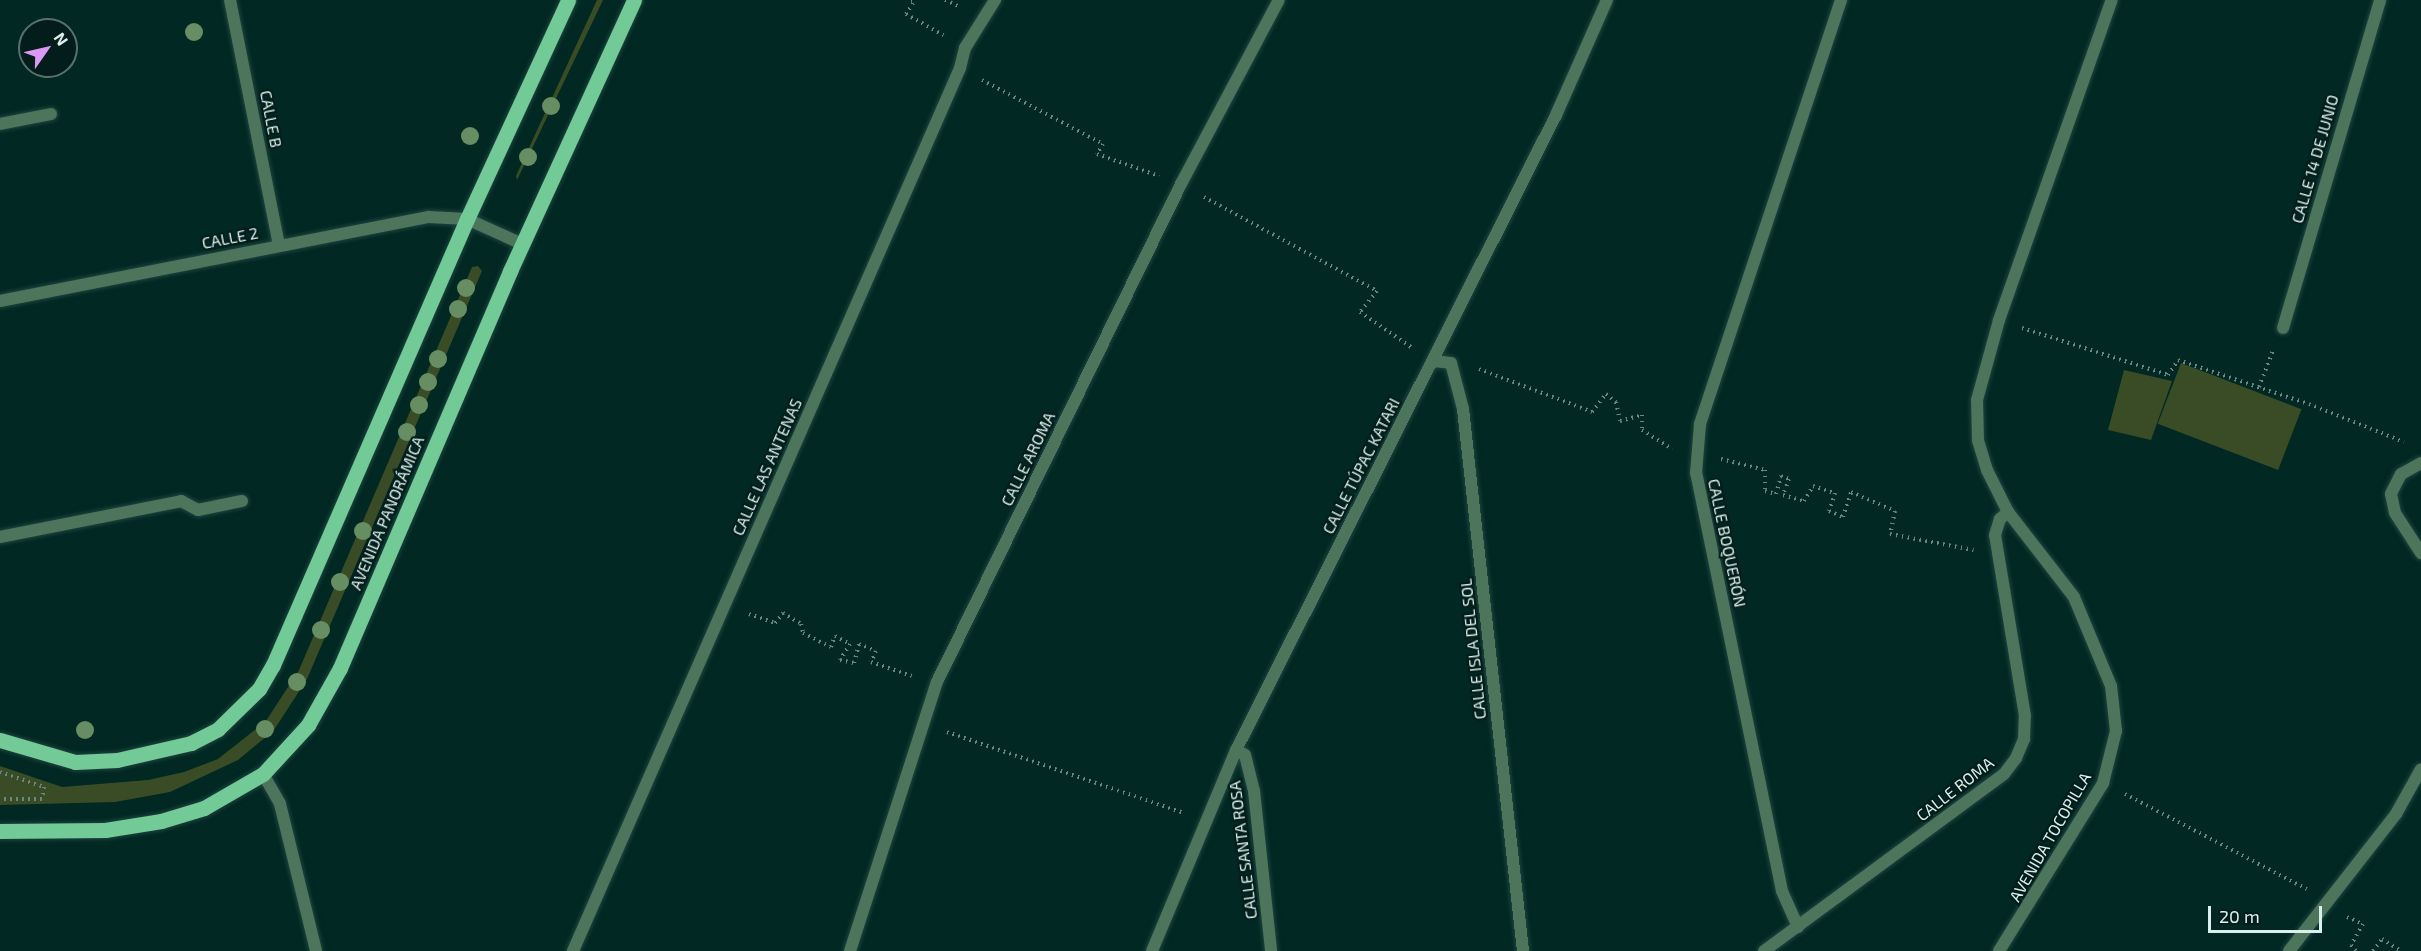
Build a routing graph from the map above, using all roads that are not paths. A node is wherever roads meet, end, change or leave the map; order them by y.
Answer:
1 (230, 0) edge
2 (568, 0) edge
3 (634, 0) edge
4 (994, 0) edge
5 (1279, 0) edge
6 (1607, 0) edge
7 (1841, 0) edge
8 (2112, 0) edge
9 (2380, 0) edge
10 (51, 114) dead end
11 (0, 124) edge
12 (467, 219) junction
13 (522, 244) junction
14 (279, 245) junction
15 (0, 301) edge
16 (2283, 328) road end
17 (1433, 361) junction
18 (2421, 463) edge
19 (242, 501) dead end
20 (2008, 512) junction
21 (0, 537) edge
22 (2421, 553) edge
23 (0, 740) edge
24 (1236, 750) junction
25 (2421, 769) edge
26 (263, 774) junction
27 (0, 831) edge
28 (1798, 927) junction
29 (316, 951) edge
30 (573, 951) edge
31 (850, 951) edge
32 (1152, 951) edge
33 (1271, 951) edge
34 (1523, 951) edge
35 (1764, 951) edge
36 (1999, 951) edge
37 (2289, 951) edge

1 - 14 street, CALLE B
2 - 12 main road
3 - 13 main road, AVENIDA PANORÁMICA
4 - 30 street, CALLE LAS ANTENAS
5 - 31 street, CALLE AROMA
6 - 17 street, CALLE TÚPAC KATARI
7 - 28 street, CALLE BOQUERÓN
8 - 20 street, AVENIDA TOCOPILLA
9 - 16 street, CALLE 14 DE JUNIO
10 - 11 street
12 - 13 street
12 - 14 street, CALLE 2
12 - 23 main road
13 - 26 main road, AVENIDA PANORÁMICA
14 - 15 street, CALLE 2
17 - 24 street, CALLE TÚPAC KATARI
17 - 34 street, CALLE ISLA DEL SOL
18 - 22 street
19 - 21 street
20 - 28 street, CALLE ROMA
20 - 36 street, AVENIDA TOCOPILLA
24 - 32 street, CALLE TÚPAC KATARI
24 - 33 street, CALLE SANTA ROSA
25 - 37 street
26 - 27 main road, AVENIDA PANORÁMICA
26 - 29 street
28 - 35 street, CALLE ROMA

